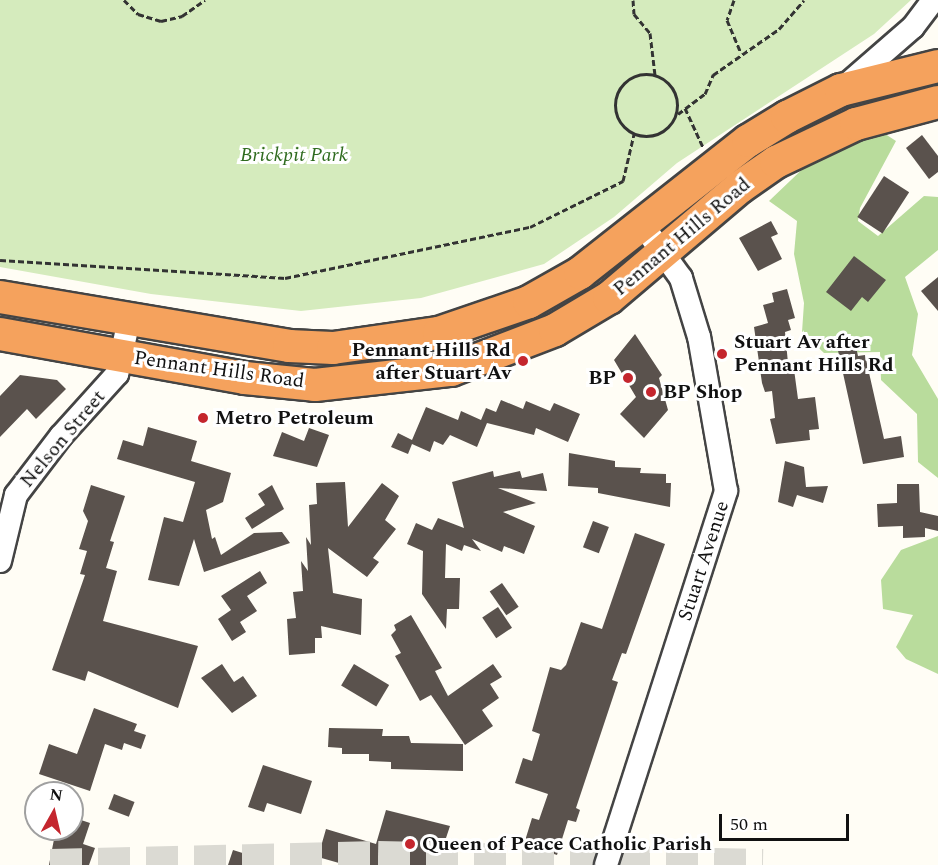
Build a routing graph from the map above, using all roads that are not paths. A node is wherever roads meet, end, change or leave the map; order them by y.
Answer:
1 (933, 0) edge
2 (938, 66) edge
3 (841, 90) junction
4 (938, 102) edge
5 (644, 227) junction
6 (663, 254) junction
7 (0, 297) edge
8 (129, 320) junction
9 (0, 334) edge
10 (121, 356) junction
11 (0, 561) edge
12 (606, 865) edge

1 - 3 street
2 - 3 highway, Pennant Hills Road
3 - 5 highway, Pennant Hills Road
4 - 6 highway, Pennant Hills Road
5 - 6 street, Stuart Avenue
5 - 8 highway, Pennant Hills Road
6 - 10 highway, Pennant Hills Road
6 - 12 street, Stuart Avenue
7 - 8 highway, Pennant Hills Road
8 - 10 street, Nelson Street
9 - 10 highway, Pennant Hills Road
10 - 11 street, Nelson Street

